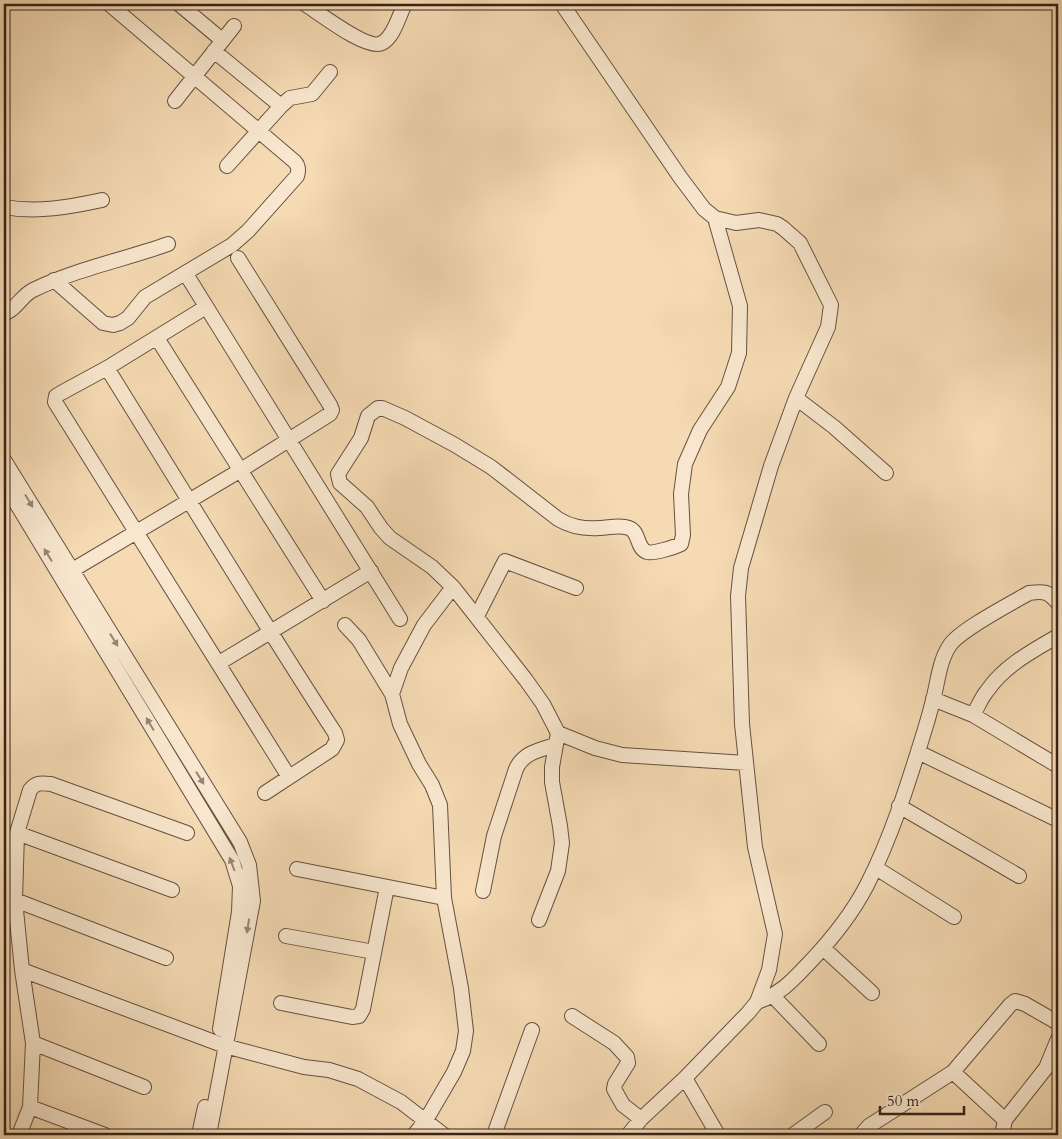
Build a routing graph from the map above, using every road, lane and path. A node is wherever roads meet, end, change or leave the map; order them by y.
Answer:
1 (109, 4) edge
2 (179, 4) edge
3 (305, 4) edge
4 (404, 4) edge
5 (562, 4) edge
6 (234, 26) dead end
7 (218, 46) junction
8 (330, 72) dead end
9 (194, 76) junction
10 (175, 101) dead end
11 (281, 106) junction
12 (259, 132) junction
13 (227, 166) dead end
14 (102, 200) dead end
15 (4, 207) edge
16 (715, 218) junction
17 (168, 244) dead end
18 (238, 258) dead end
19 (186, 274) junction
20 (54, 280) junction
21 (206, 307) junction
22 (4, 313) edge
23 (157, 338) junction
24 (107, 368) junction
25 (796, 398) junction
26 (289, 439) junction
27 (4, 460) edge
28 (241, 470) junction
29 (886, 473) dead end
30 (4, 483) edge
31 (190, 500) junction
32 (136, 532) junction
33 (371, 571) junction
34 (66, 573) junction
35 (453, 587) junction
36 (576, 588) dead end
37 (322, 601) junction
38 (1058, 603) edge
39 (477, 616) junction
40 (400, 619) dead end
41 (345, 625) dead end
42 (270, 633) junction
43 (1058, 636) edge
44 (219, 664) junction
45 (392, 694) junction
46 (933, 699) junction
47 (973, 715) junction
48 (556, 739) junction
49 (918, 752) junction
50 (746, 763) junction
51 (1058, 766) edge
52 (289, 777) junction
53 (265, 793) dead end
54 (899, 806) junction
55 (1058, 820) edge
56 (17, 833) junction
57 (187, 833) dead end
58 (876, 868) junction
59 (297, 869) dead end
60 (1019, 876) dead end
61 (387, 887) junction
62 (172, 890) dead end
63 (483, 891) dead end
64 (444, 898) junction
65 (15, 900) junction
66 (954, 917) dead end
67 (539, 920) dead end
68 (286, 936) dead end
69 (823, 948) junction
70 (374, 952) junction
71 (166, 958) dead end
72 (22, 970) junction
73 (872, 993) dead end
74 (773, 996) junction
75 (281, 1002) dead end
76 (756, 1002) junction
77 (572, 1016) dead end
78 (1058, 1023) edge
79 (532, 1030) dead end
80 (1058, 1039) edge
81 (33, 1043) junction
82 (221, 1044) junction
83 (819, 1044) dead end
84 (953, 1072) junction
85 (684, 1078) junction
86 (144, 1087) dead end
87 (30, 1107) junction
88 (825, 1112) dead end
89 (640, 1119) junction
90 (426, 1120) junction
91 (1005, 1120) junction
92 (19, 1135) edge
93 (105, 1135) edge
94 (199, 1135) edge
95 (209, 1135) edge
96 (414, 1135) edge
97 (444, 1135) edge
98 (494, 1135) edge
99 (628, 1135) edge
100 (718, 1135) edge
101 (793, 1135) edge
102 (861, 1135) edge
103 (1002, 1135) edge

1 - 9 street
2 - 7 street
3 - 4 street
5 - 16 street
6 - 7 street
7 - 9 street
7 - 11 street
8 - 11 street
9 - 10 street
9 - 12 street
11 - 12 street
12 - 13 street
12 - 19 street
14 - 15 street
16 - 25 street
16 - 35 street
17 - 20 street
18 - 26 street
19 - 20 street
19 - 21 street
20 - 22 street
21 - 23 street
21 - 26 street
23 - 24 street
23 - 28 street
24 - 31 street
24 - 32 street
25 - 29 street
25 - 50 street
26 - 28 street
26 - 33 street
27 -> 34 street
28 - 31 street
28 - 37 street
34 -> 30 street
31 - 32 street
31 - 42 street
32 - 34 street
32 - 44 street
33 - 37 street
33 - 40 street
34 - 82 street
35 - 39 street
35 - 45 street
36 - 39 street
37 - 42 street
38 - 46 street
39 - 48 street
41 - 45 street
42 - 44 street
42 - 52 street
43 - 47 street
44 - 52 street
45 - 64 street
46 - 47 street
46 - 49 street
47 - 51 street
48 - 50 street
48 - 63 street
48 - 67 street
49 - 54 street
49 - 55 street
50 - 76 street
52 - 53 street
54 - 58 street
54 - 60 street
56 - 57 street
56 - 62 street
56 - 65 street
58 - 66 street
58 - 69 street
59 - 61 street
61 - 64 street
61 - 70 street
64 - 90 street
65 - 71 street
65 - 72 street
68 - 70 street
69 - 73 street
69 - 74 street
70 - 75 street
72 - 81 street
72 - 82 street
74 - 76 street
74 - 83 street
76 - 85 street
77 - 89 street
78 - 84 street
79 - 98 street
80 - 91 street
81 - 86 street
81 - 87 street
82 - 90 street
82 - 94 street
82 - 95 street
84 - 91 street
84 - 102 street
85 - 89 street
85 - 100 street
87 - 92 street
87 - 93 street
88 - 101 street
89 - 99 street
90 - 96 street
90 - 97 street
91 - 103 street

